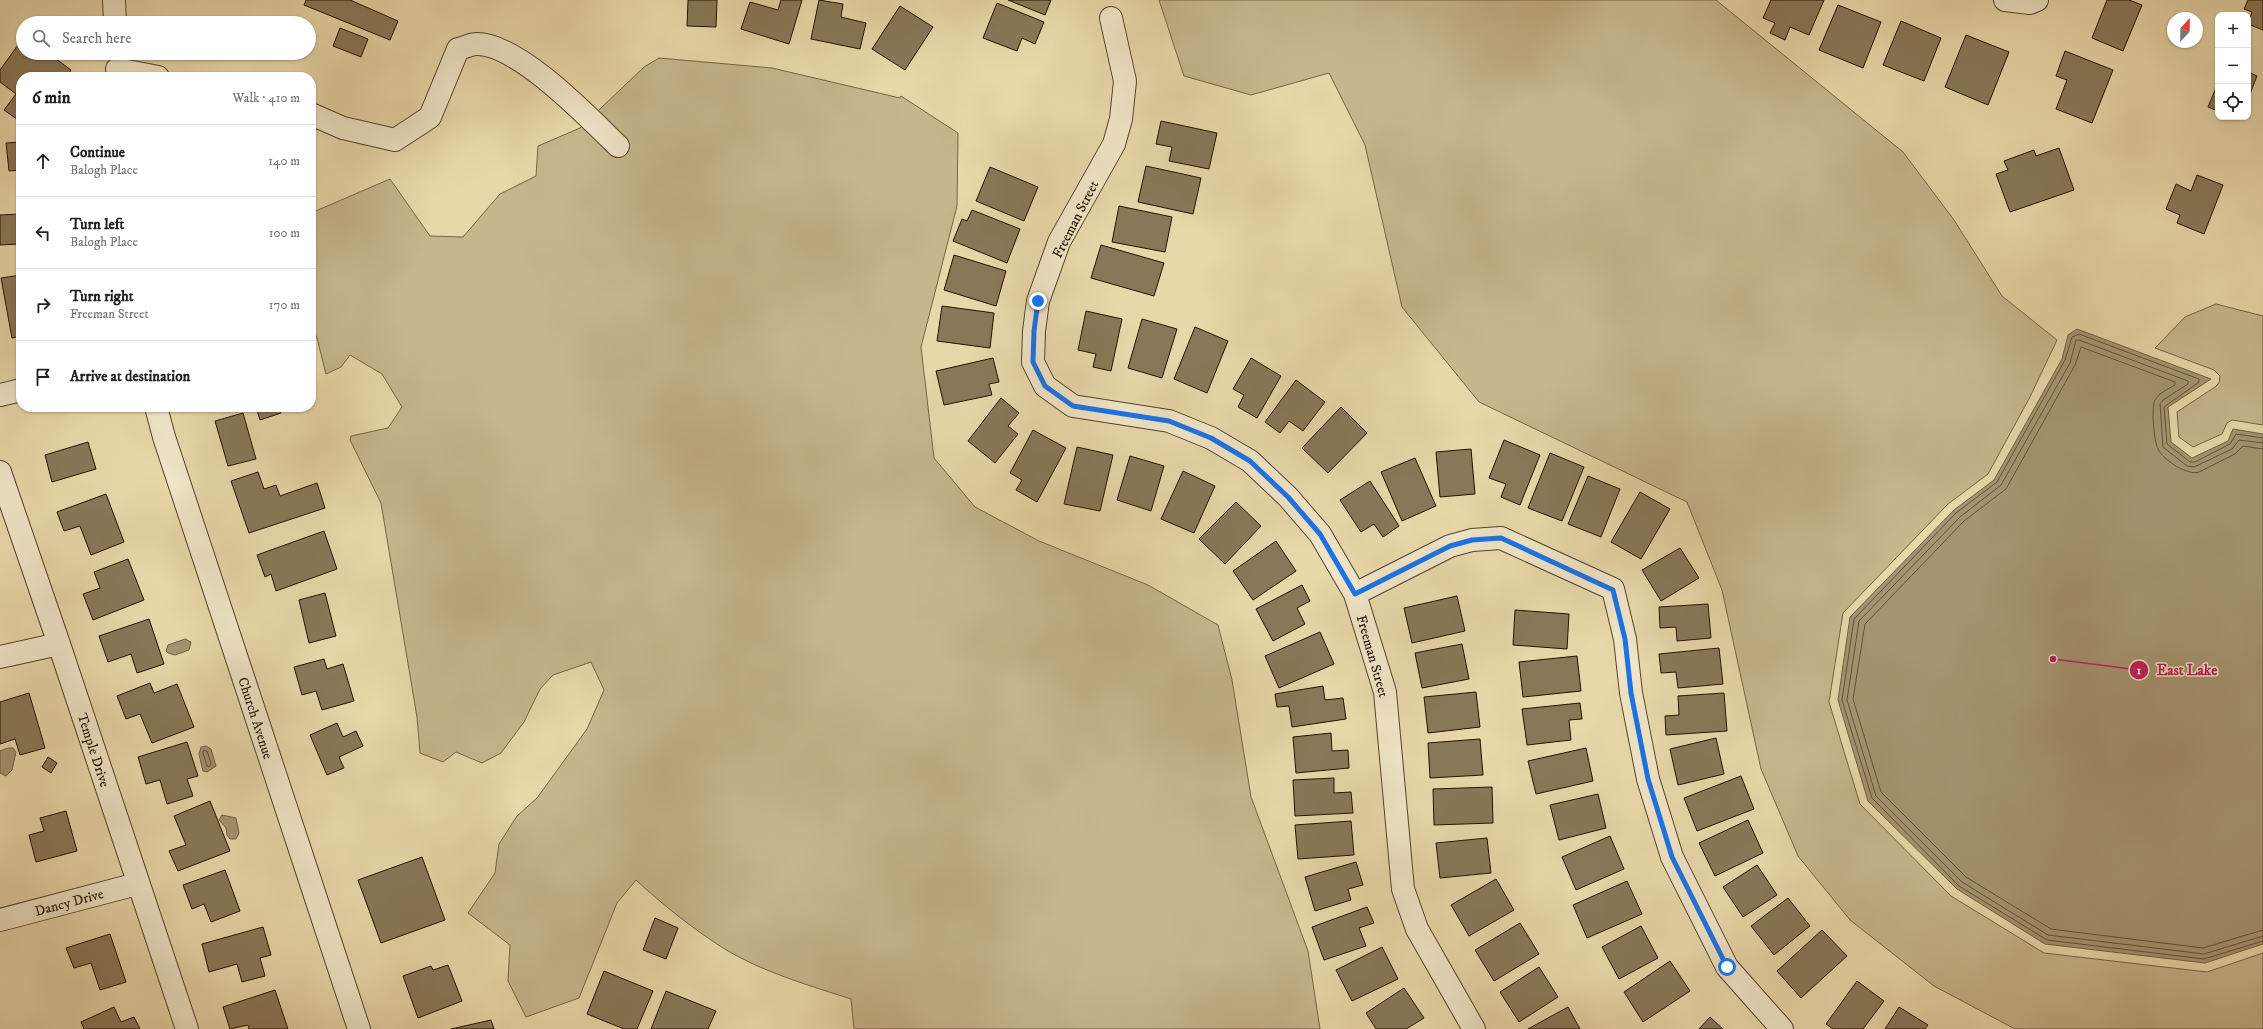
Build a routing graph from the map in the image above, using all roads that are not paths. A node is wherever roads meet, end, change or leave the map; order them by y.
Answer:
1 (114, 0) edge
2 (2005, 0) edge
3 (2037, 0) edge
4 (115, 16) edge
5 (1111, 18) dead end
6 (117, 66) edge
7 (139, 72) edge
8 (316, 116) edge
9 (618, 146) dead end
10 (16, 391) edge
11 (0, 395) edge
12 (157, 412) edge
13 (0, 472) edge
14 (1355, 594) junction
15 (59, 644) junction
16 (0, 658) edge
17 (137, 884) junction
18 (0, 920) edge
19 (187, 1029) edge
20 (359, 1029) edge
21 (1474, 1029) edge
22 (1782, 1029) edge

1 - 4 street
2 - 3 street
5 - 14 street, Freeman Street
6 - 7 street
8 - 9 street
10 - 11 street
12 - 20 street, Church Avenue
13 - 15 street, Temple Drive
14 - 21 street, Freeman Street
14 - 22 street
15 - 16 street
15 - 17 street, Temple Drive
17 - 18 street, Dancy Drive
17 - 19 street, Temple Drive

